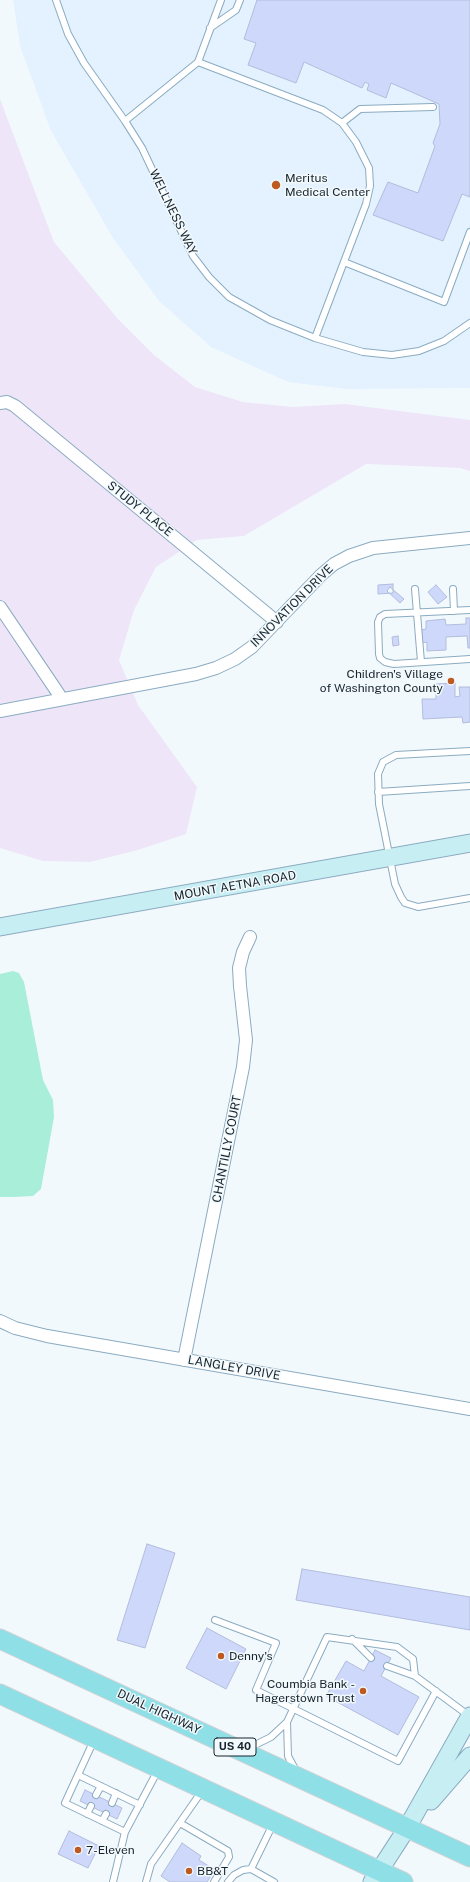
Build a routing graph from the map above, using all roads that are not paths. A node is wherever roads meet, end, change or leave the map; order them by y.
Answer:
1 (56, 0) edge
2 (221, 0) edge
3 (240, 0) edge
4 (210, 28) junction
5 (198, 62) junction
6 (433, 107) dead end
7 (126, 121) junction
8 (342, 124) junction
9 (470, 232) edge
10 (344, 262) junction
11 (470, 323) edge
12 (315, 338) junction
13 (0, 402) edge
14 (470, 538) edge
15 (415, 589) dead end
16 (453, 589) dead end
17 (0, 607) edge
18 (470, 610) edge
19 (454, 611) junction
20 (417, 613) junction
21 (277, 622) junction
22 (470, 659) edge
23 (421, 662) junction
24 (62, 699) junction
25 (0, 711) edge
26 (470, 751) edge
27 (470, 786) edge
28 (378, 792) junction
29 (470, 843) edge
30 (390, 858) junction
31 (470, 898) edge
32 (0, 927) edge
33 (250, 938) dead end
34 (0, 1321) edge
35 (184, 1360) junction
36 (470, 1409) edge
37 (215, 1620) dead end
38 (0, 1639) edge
39 (352, 1639) junction
40 (371, 1658) dead end
41 (387, 1666) dead end
42 (415, 1676) junction
43 (436, 1691) junction
44 (0, 1694) edge
45 (293, 1708) junction
46 (470, 1716) edge
47 (287, 1722) junction
48 (94, 1738) junction
49 (243, 1751) junction
50 (470, 1756) edge
51 (159, 1769) junction
52 (78, 1775) junction
53 (299, 1776) junction
54 (101, 1786) junction
55 (202, 1789) junction
56 (116, 1793) junction
57 (96, 1795) dead end
58 (112, 1803) dead end
59 (140, 1805) junction
60 (91, 1806) dead end
61 (87, 1814) junction
62 (106, 1814) dead end
63 (102, 1821) junction
64 (273, 1822) junction
65 (180, 1823) junction
66 (407, 1828) junction
67 (126, 1832) junction
68 (470, 1857) edge
69 (251, 1869) junction
70 (375, 1876) edge
71 (113, 1882) edge
72 (146, 1882) edge
73 (214, 1882) edge
74 (228, 1882) edge
75 (274, 1882) edge
76 (402, 1882) edge

1 - 7 lane, WELLNESS WAY
2 - 4 lane
3 - 4 lane
4 - 5 lane
5 - 7 lane
5 - 8 lane
6 - 8 lane
7 - 12 lane, WELLNESS WAY
8 - 10 lane
9 - 10 lane
10 - 12 lane
11 - 12 lane, WELLNESS WAY
13 - 21 street, STUDY PLACE
14 - 21 street, INNOVATION DRIVE
15 - 20 lane
16 - 19 lane
17 - 24 street
18 - 19 lane
19 - 20 lane
20 - 23 lane
20 - 23 lane
21 - 24 street, INNOVATION DRIVE
22 - 23 lane
24 - 25 street, INNOVATION DRIVE
26 - 28 lane
27 - 28 lane
28 - 30 lane
29 - 30 street, MOUNT AETNA ROAD
30 - 31 lane
30 - 32 street, MOUNT AETNA ROAD
33 - 35 street, CHANTILLY COURT
34 - 35 street, LANGLEY DRIVE
35 - 36 street, LANGLEY DRIVE
37 - 45 lane
38 - 49 main road, DUAL HIGHWAY / US 40
39 - 40 lane
39 - 42 lane
39 - 45 lane
41 - 42 lane
42 - 43 lane
43 - 45 lane
43 - 46 lane
44 - 48 main road
45 - 47 lane
46 - 66 street
47 - 49 lane
47 - 53 lane
48 - 51 main road
48 - 52 lane
49 - 53 main road, DUAL HIGHWAY / US 40
50 - 66 street
51 - 55 main road
51 - 59 lane
52 - 54 lane
52 - 61 lane
53 - 66 main road, DUAL HIGHWAY / US 40
54 - 56 lane
54 - 57 lane
55 - 64 main road
55 - 65 lane
56 - 58 lane
56 - 59 lane
59 - 67 lane
60 - 61 lane
61 - 63 lane
62 - 63 lane
63 - 67 lane
64 - 69 lane
64 - 70 main road
65 - 72 lane
65 - 73 lane
66 - 68 main road, DUAL HIGHWAY / US 40
66 - 70 street
67 - 71 lane
69 - 74 lane
69 - 75 lane
70 - 76 main road

